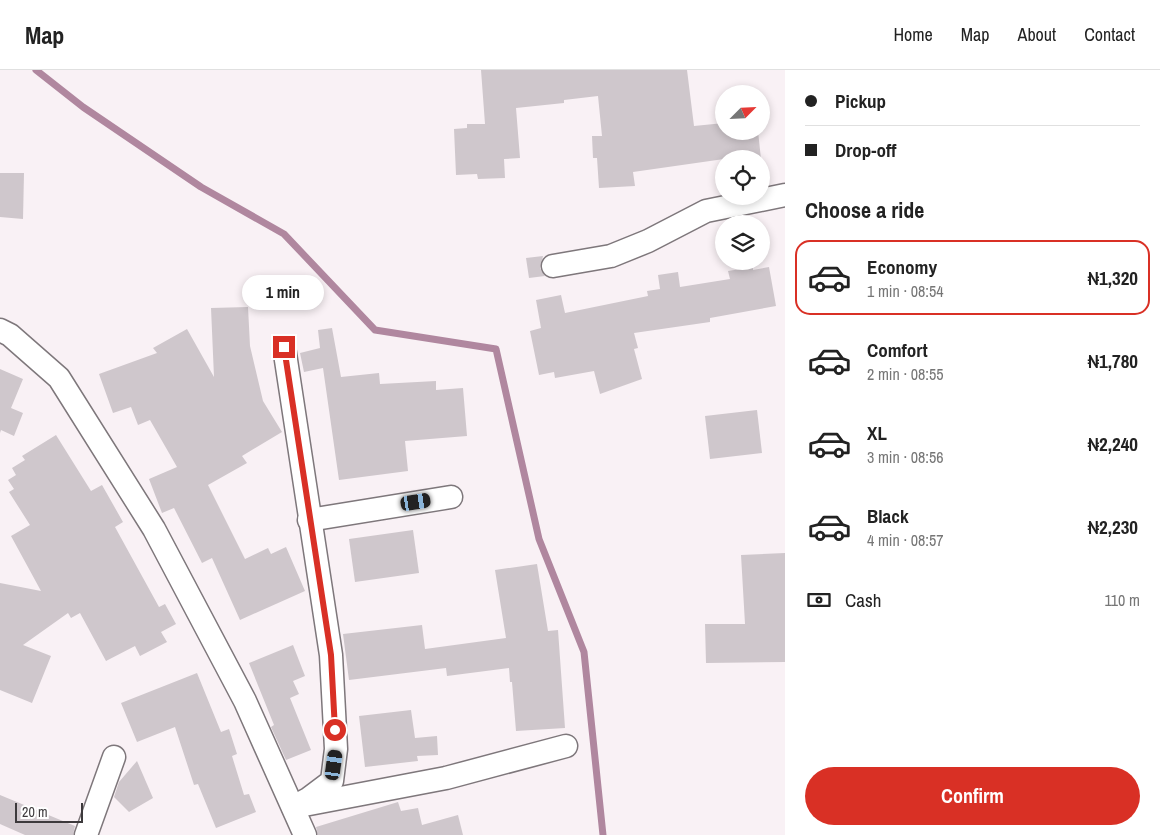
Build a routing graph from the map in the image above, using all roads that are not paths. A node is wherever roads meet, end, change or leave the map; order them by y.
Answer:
1 (785, 195) edge
2 (553, 266) dead end
3 (0, 330) edge
4 (284, 347) dead end
5 (451, 497) dead end
6 (309, 520) junction
7 (566, 746) dead end
8 (114, 757) dead end
9 (293, 807) junction
10 (86, 835) edge
11 (305, 835) edge

1 - 2 street
3 - 9 street
4 - 6 street
5 - 6 street
6 - 9 street
7 - 9 street
8 - 10 street
9 - 11 street

